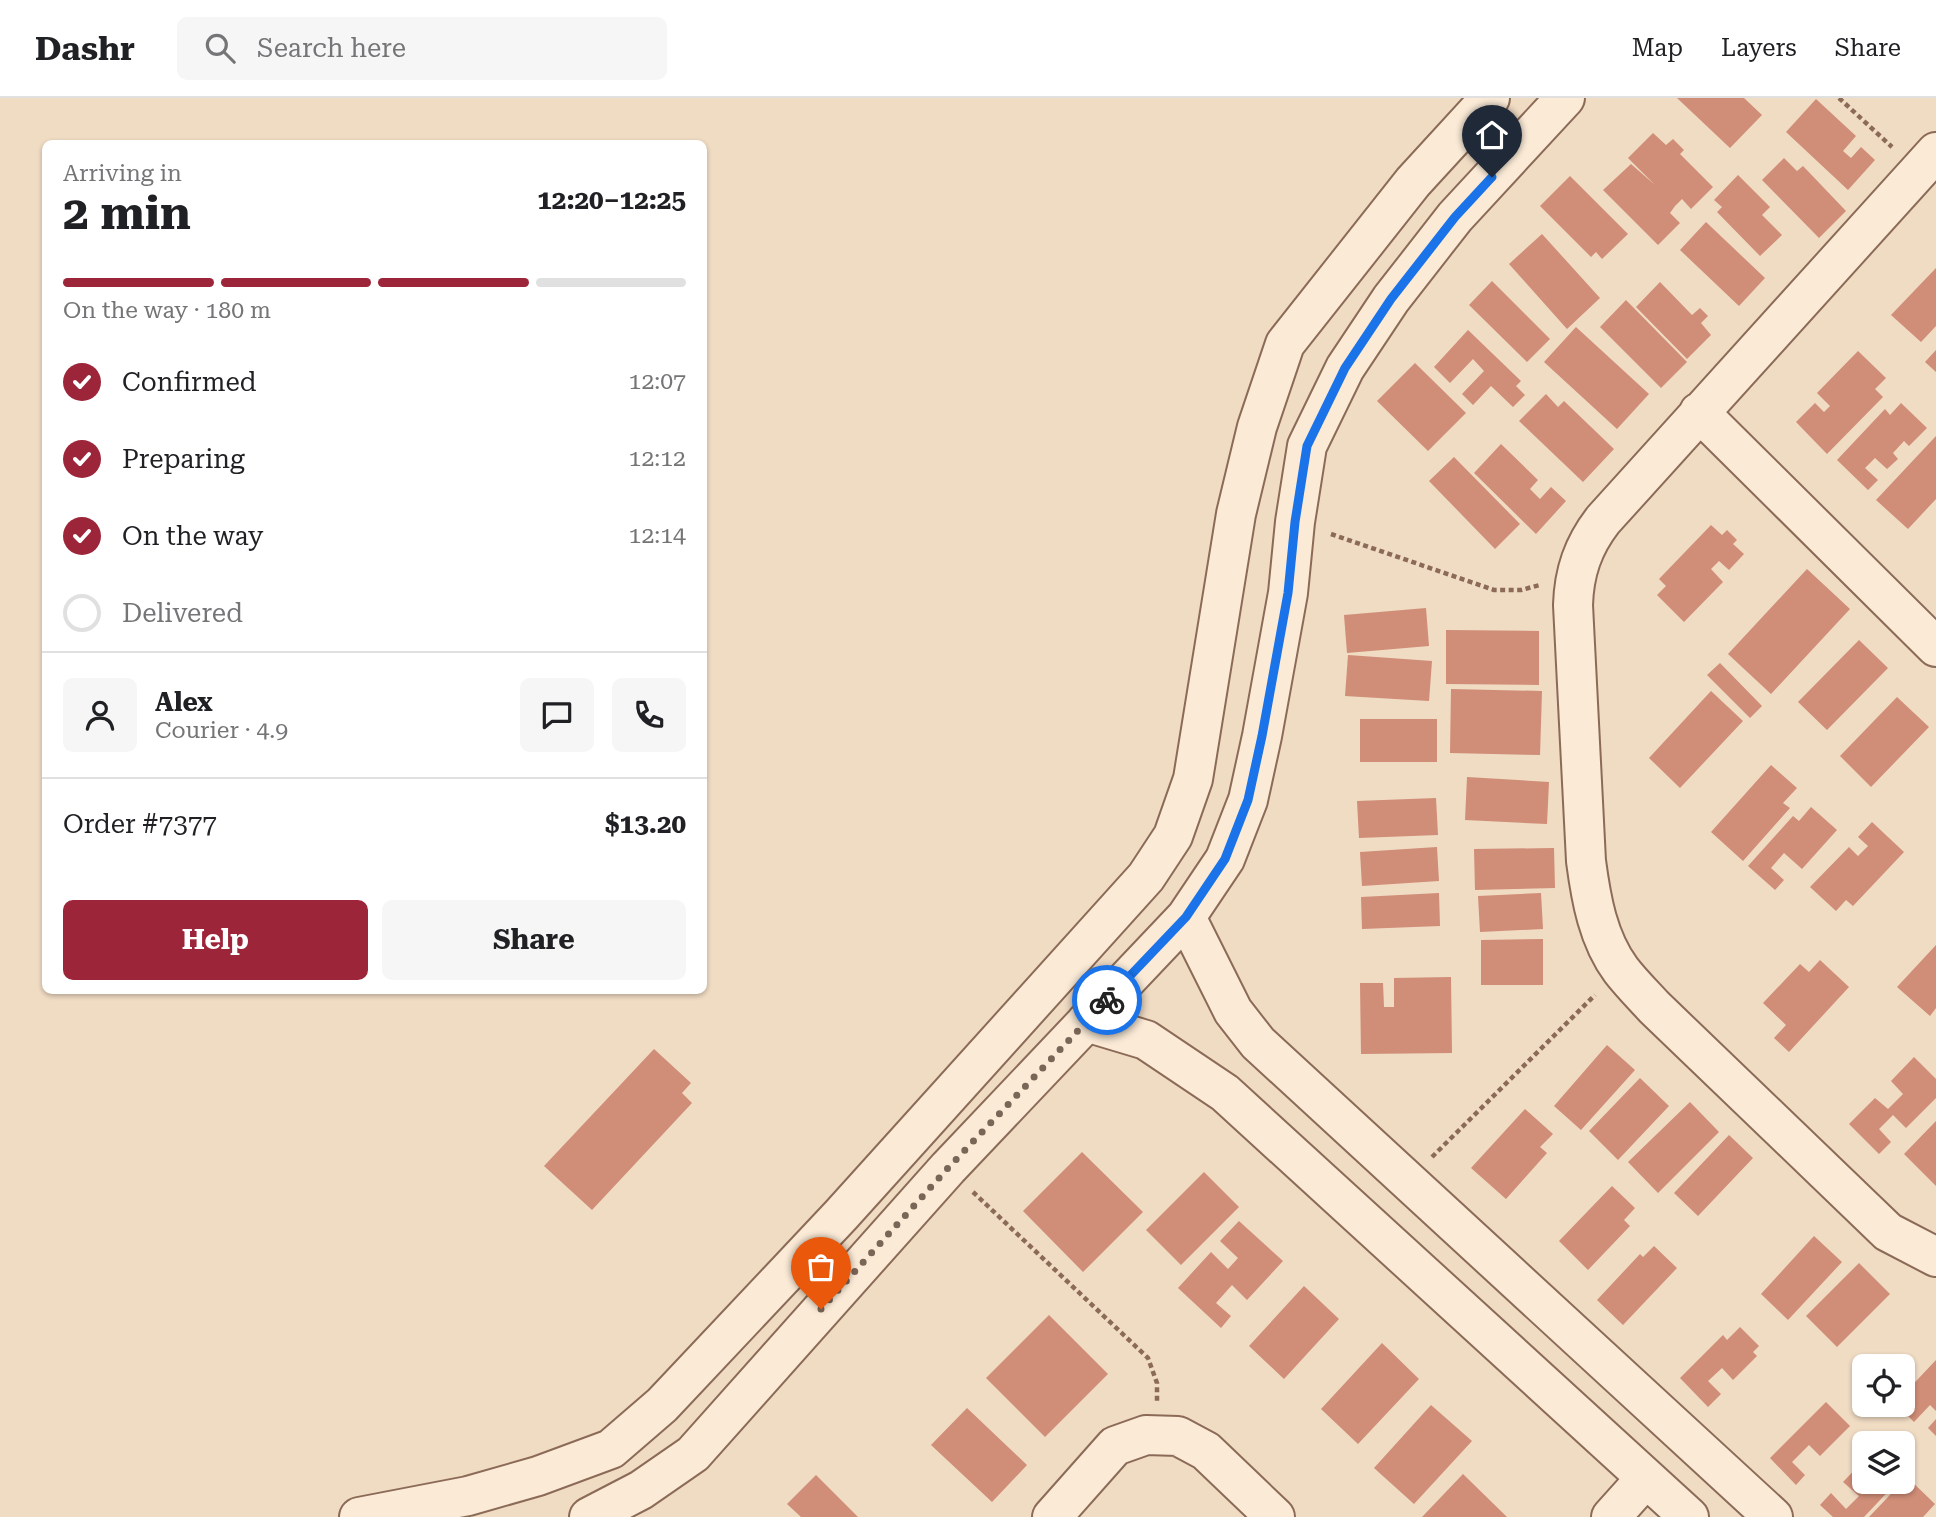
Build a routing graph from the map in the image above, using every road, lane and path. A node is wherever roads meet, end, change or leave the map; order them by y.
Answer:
1 (1490, 98) edge
2 (1565, 98) edge
3 (1839, 98) edge
4 (1927, 161) edge
5 (1413, 182) junction
6 (1455, 217) junction
7 (1699, 412) junction
8 (1295, 522) junction
9 (1578, 567) junction
10 (1936, 647) edge
11 (1186, 917) junction
12 (1620, 969) junction
13 (1086, 1022) junction
14 (948, 1168) junction
15 (1408, 1181) junction
16 (841, 1215) junction
17 (876, 1247) junction
18 (1936, 1257) edge
19 (1146, 1434) junction
20 (1646, 1478) junction
21 (359, 1517) edge
22 (589, 1517) edge
23 (1052, 1517) edge
24 (1275, 1517) edge
25 (1611, 1517) edge
26 (1689, 1517) edge
27 (1773, 1517) edge

1 - 5 street
2 - 6 street
3 - 4 path
4 - 7 street
5 - 6 street
5 - 16 street
6 - 8 street
7 - 9 street
7 - 10 street
8 - 9 path
8 - 11 street
9 - 12 street
11 - 13 street
11 - 15 street
12 - 15 path
12 - 18 street
13 - 14 street
13 - 20 street
14 - 17 street
14 - 19 path
15 - 27 street
16 - 17 street
16 - 21 street
17 - 22 street
19 - 23 street
19 - 24 street
20 - 25 street
20 - 26 street

